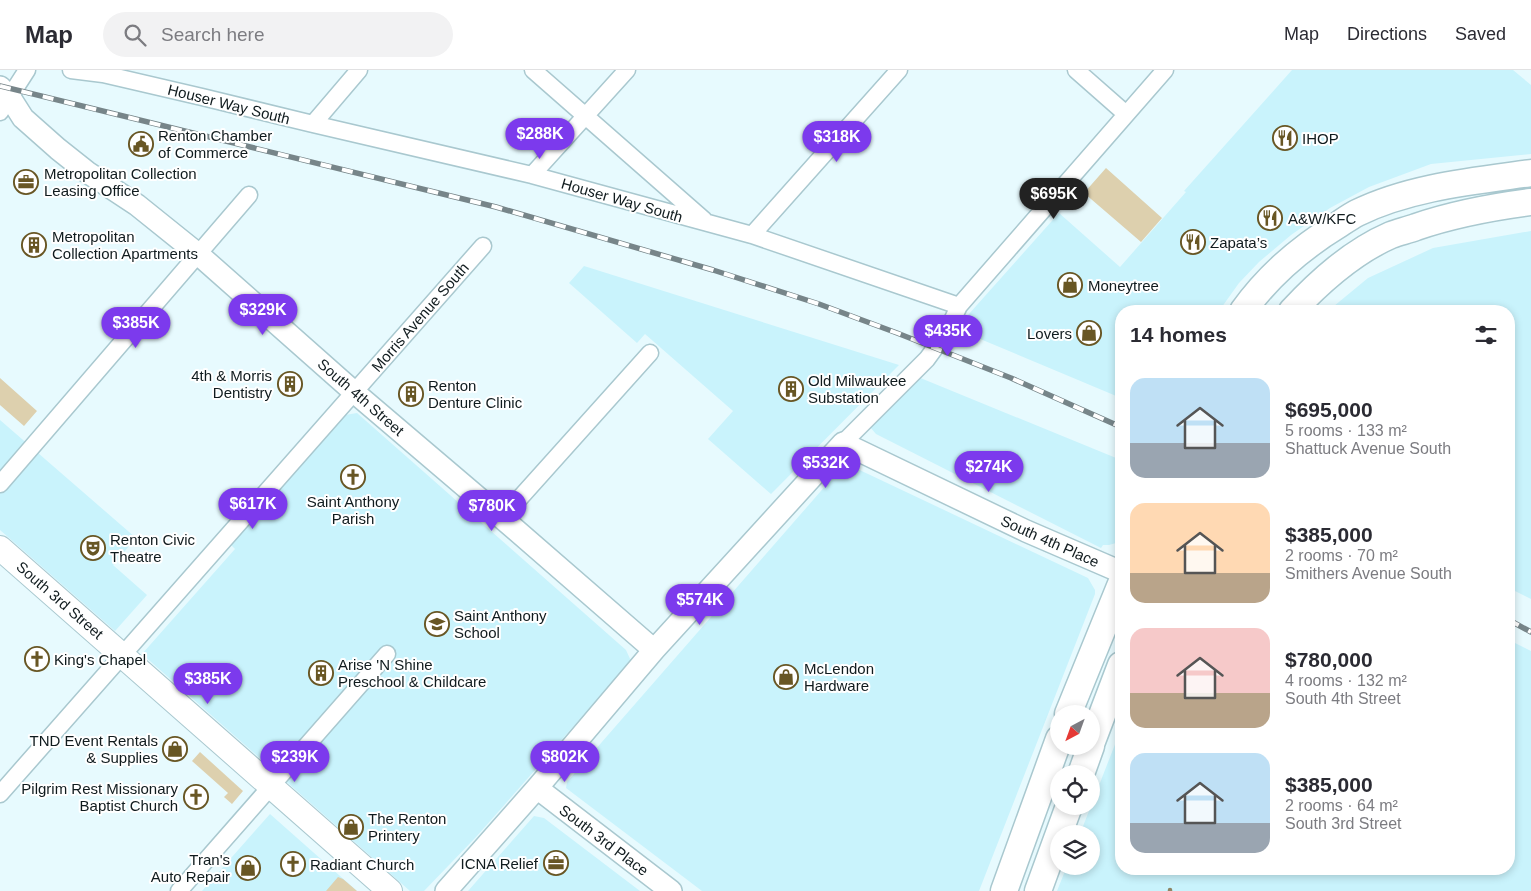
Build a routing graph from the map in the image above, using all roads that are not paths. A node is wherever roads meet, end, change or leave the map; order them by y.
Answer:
1 (27, 70) edge
2 (71, 70) edge
3 (358, 70) edge
4 (533, 70) edge
5 (628, 70) edge
6 (899, 70) edge
7 (1076, 70) edge
8 (1165, 70) edge
9 (104, 72) edge
10 (2, 97) edge
11 (1126, 114) junction
12 (586, 117) junction
13 (313, 124) junction
14 (1531, 173) edge
15 (532, 175) junction
16 (249, 194) dead end
17 (1531, 202) edge
18 (708, 224) junction
19 (752, 235) junction
20 (483, 246) dead end
21 (198, 254) junction
22 (1248, 305) edge
23 (1298, 305) edge
24 (959, 306) junction
25 (650, 354) dead end
26 (354, 392) junction
27 (843, 443) junction
28 (0, 484) edge
29 (502, 518) junction
30 (0, 548) edge
31 (1115, 569) edge
32 (1115, 599) edge
33 (637, 636) junction
34 (654, 650) junction
35 (387, 654) dead end
36 (122, 655) junction
37 (632, 676) junction
38 (1115, 681) edge
39 (1072, 705) edge
40 (1100, 721) edge
41 (1053, 755) edge
42 (271, 786) junction
43 (537, 788) junction
44 (0, 794) edge
45 (1066, 815) edge
46 (179, 891) edge
47 (390, 891) edge
48 (446, 891) edge
49 (671, 891) edge
50 (1004, 891) edge
51 (1038, 891) edge

1 - 10 street
2 - 9 street, Houser Way South
3 - 13 street
4 - 12 street
5 - 12 street
6 - 19 street
7 - 11 street
8 - 11 street
9 - 13 street, Houser Way South
10 - 21 street, South 4th Street
11 - 24 street
12 - 15 street
12 - 18 street
13 - 15 street, Houser Way South
14 - 22 main road
15 - 18 street, Houser Way South
16 - 21 street
17 - 23 main road
18 - 19 street, Houser Way South
19 - 24 street, Houser Way South
20 - 26 street, Morris Avenue South
21 - 26 street, South 4th Street
21 - 28 street
24 - 27 street
25 - 29 street
26 - 29 street, South 4th Street
26 - 36 street, Morris Avenue South
27 - 31 street, South 4th Place
27 - 34 street
29 - 33 street, South 4th Street
30 - 36 main road, South 3rd Street
32 - 39 main road
33 - 34 street, South 4th Street
33 - 37 street
34 - 37 street
35 - 42 street
36 - 42 main road, South 3rd Street
36 - 44 street, Morris Avenue South
37 - 43 street
38 - 40 main road
41 - 50 main road
42 - 46 street
42 - 47 main road, South 3rd Street
43 - 48 street
43 - 49 street, South 3rd Place
45 - 51 main road

